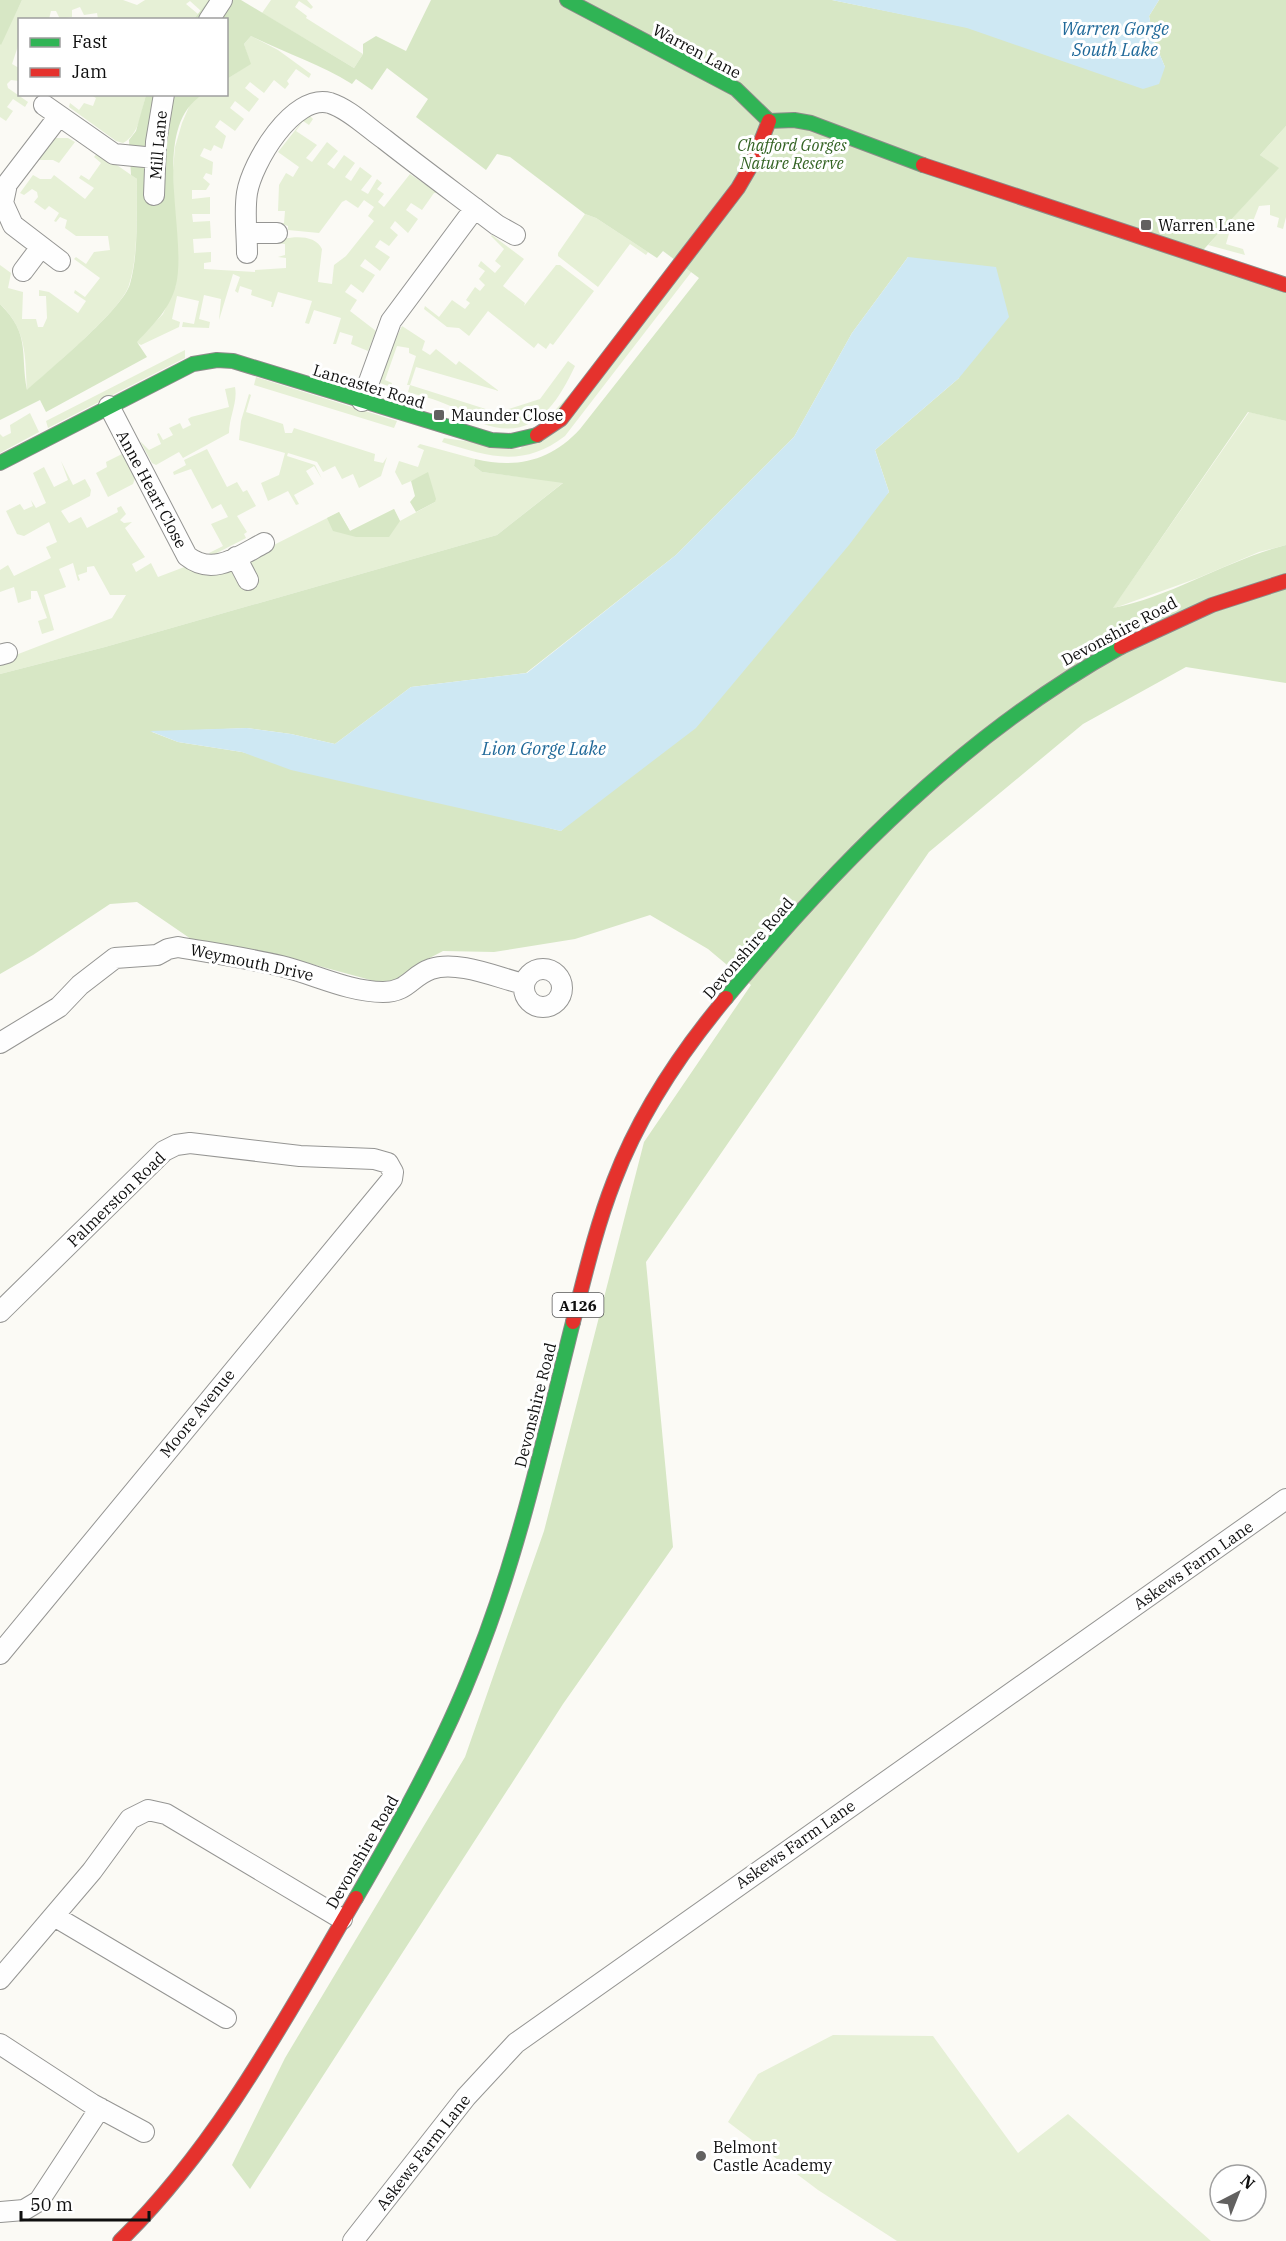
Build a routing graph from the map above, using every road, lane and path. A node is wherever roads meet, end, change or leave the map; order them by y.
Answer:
1 (222, 0) edge
2 (567, 0) edge
3 (210, 18) edge
4 (164, 96) edge
5 (769, 121) junction
6 (155, 158) junction
7 (154, 195) dead end
8 (475, 208) junction
9 (247, 233) junction
10 (277, 233) dead end
11 (515, 235) dead end
12 (41, 247) junction
13 (247, 253) dead end
14 (60, 261) dead end
15 (23, 271) dead end
16 (1286, 285) edge
17 (362, 401) junction
18 (109, 406) junction
19 (0, 463) edge
20 (264, 543) dead end
21 (236, 557) junction
22 (248, 580) dead end
23 (1286, 581) edge
24 (524, 984) dead end
25 (0, 1043) edge
26 (393, 1172) joint
27 (0, 1312) edge
28 (1286, 1499) edge
29 (0, 1654) edge
30 (54, 1916) junction
31 (342, 1919) junction
32 (0, 1979) edge
33 (226, 2018) dead end
34 (0, 2044) edge
35 (100, 2108) junction
36 (144, 2132) dead end
37 (0, 2212) edge
38 (120, 2241) edge
39 (353, 2241) edge

1 - 3 street
2 - 5 main road, Warren Lane
4 - 6 street, Mill Lane
5 - 16 main road
5 - 17 main road, Lancaster Road
6 - 7 street, Mill Lane
6 - 12 street
8 - 9 street
8 - 11 street
8 - 17 street
9 - 10 street
9 - 13 street
12 - 14 street
12 - 15 street
17 - 18 main road, Lancaster Road
18 - 19 main road, Lancaster Road
18 - 21 street, Anne Heart Close
20 - 21 street, Anne Heart Close
21 - 22 street
23 - 31 main road, Devonshire Road / A126
24 - 25 street, Weymouth Drive
26 - 27 street, Palmerston Road
26 - 29 street, Moore Avenue
28 - 39 street, Askews Farm Lane
30 - 31 street
30 - 32 street
30 - 33 street
31 - 38 main road, Devonshire Road / A126
34 - 35 street
35 - 36 street
35 - 37 street

